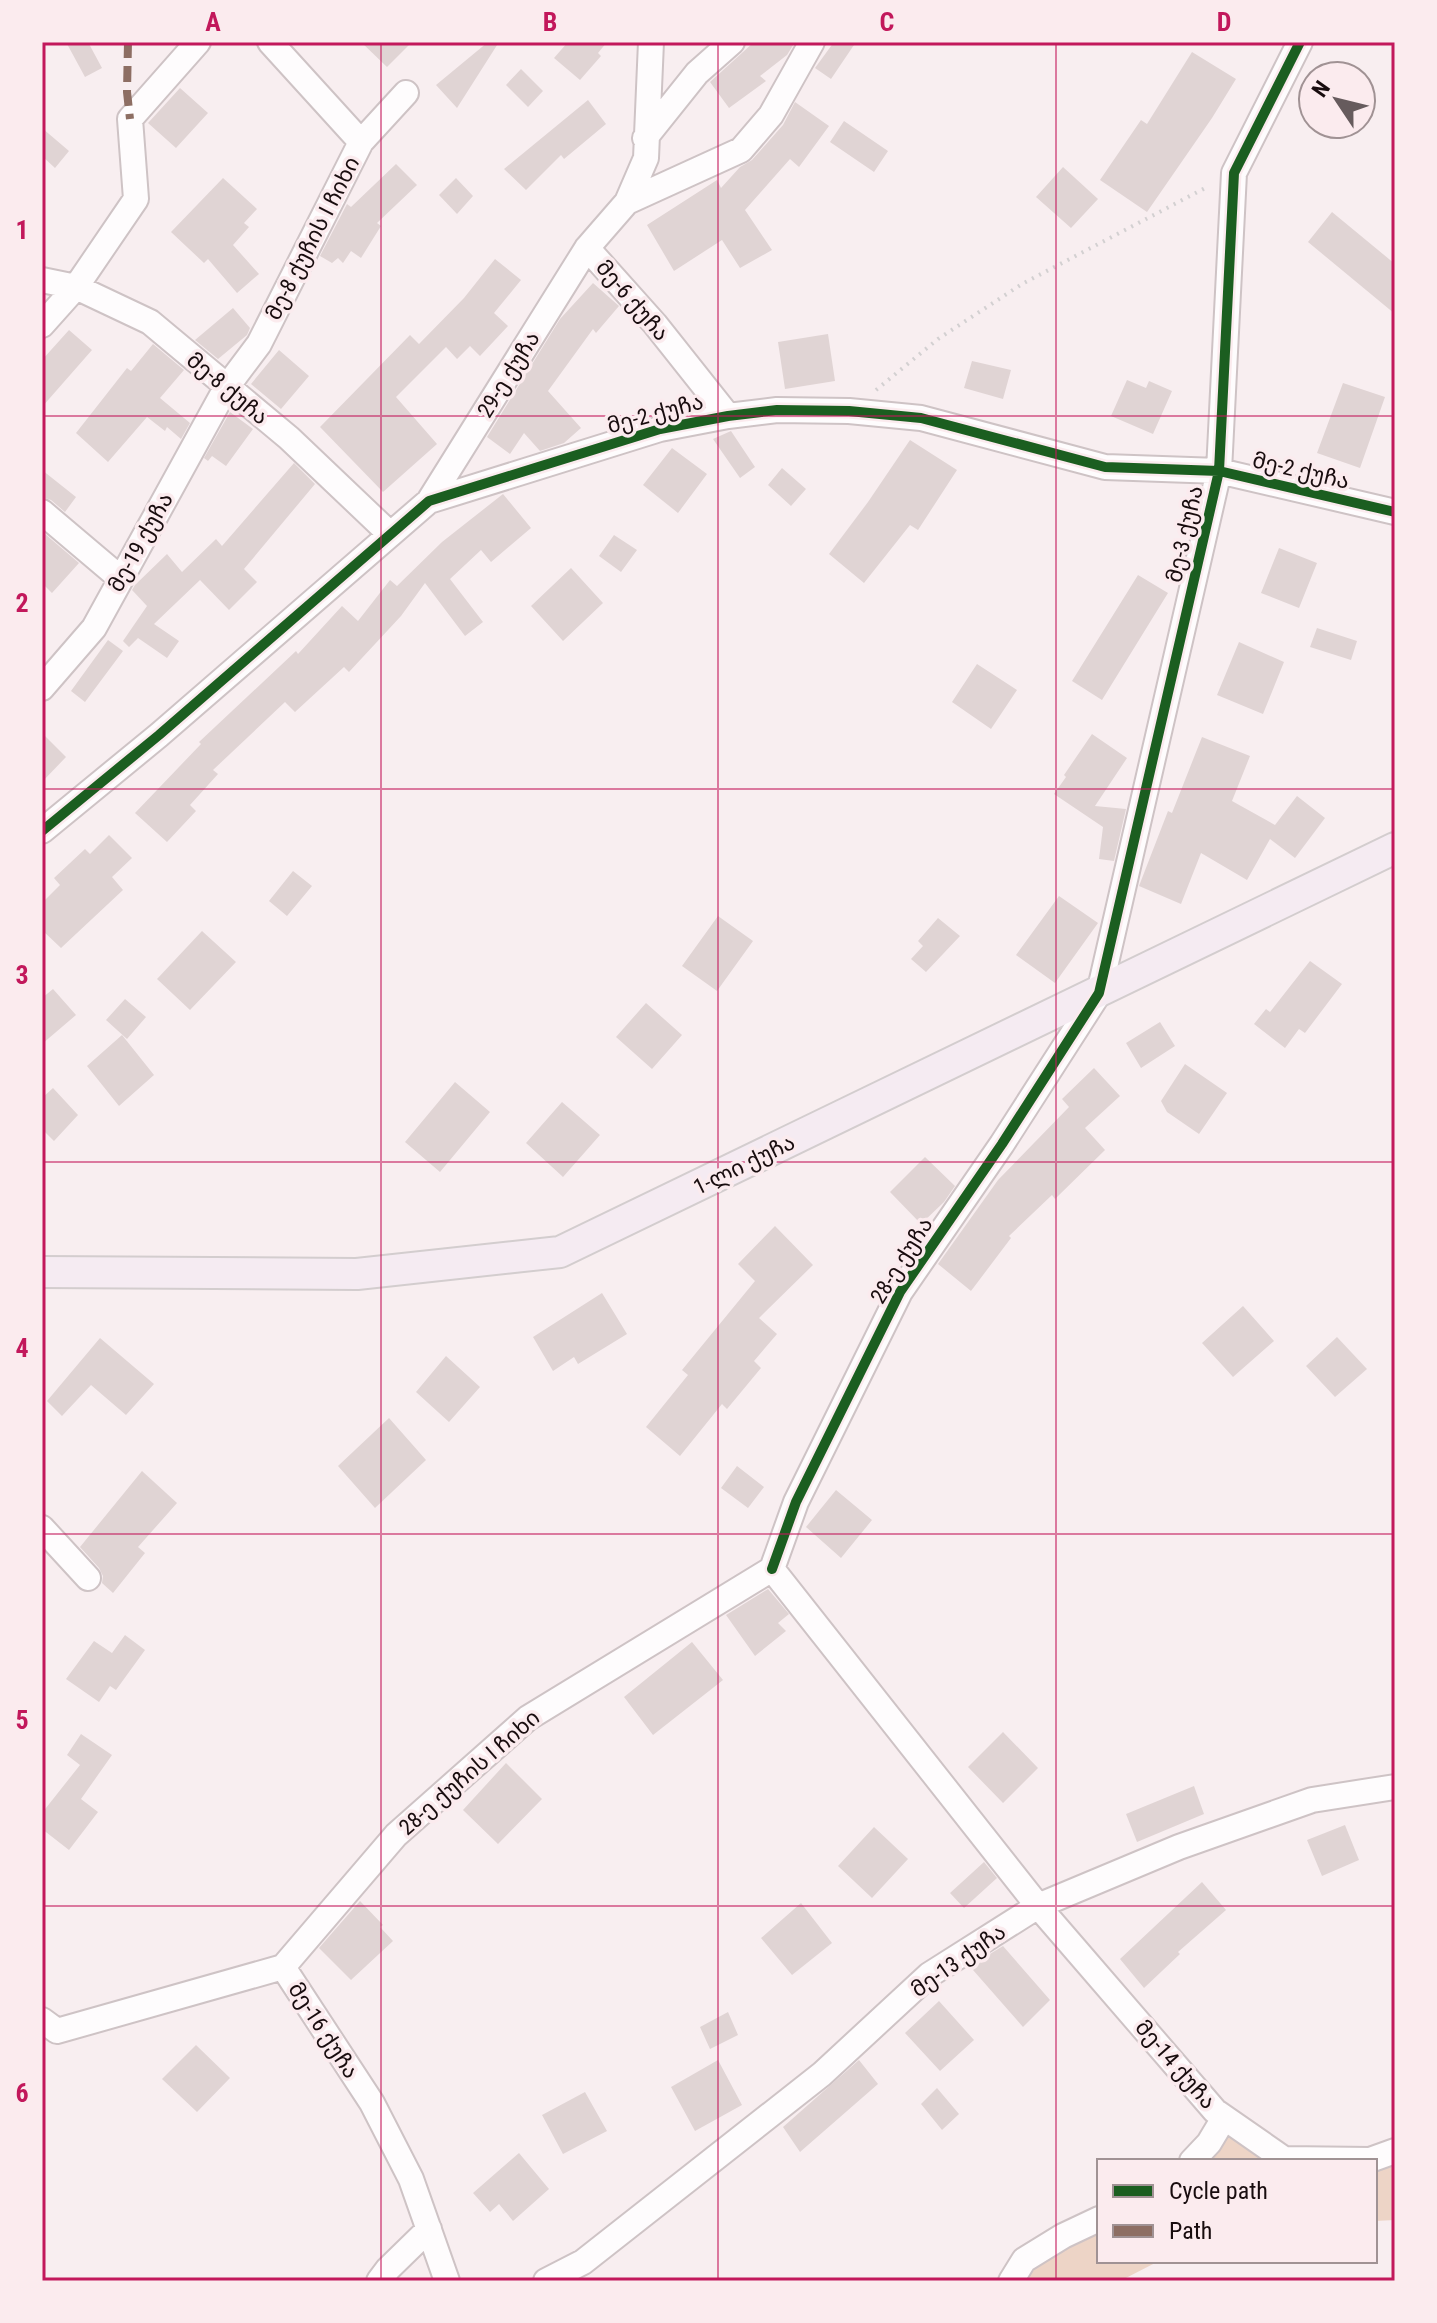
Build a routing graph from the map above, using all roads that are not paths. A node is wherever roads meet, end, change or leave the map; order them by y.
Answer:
1 (198, 42) edge
2 (270, 42) edge
3 (651, 42) edge
4 (732, 42) edge
5 (1300, 42) edge
6 (809, 44) edge
7 (406, 93) dead end
8 (645, 138) junction
9 (361, 142) junction
10 (627, 202) junction
11 (587, 248) junction
12 (42, 280) edge
13 (76, 287) junction
14 (42, 325) edge
15 (226, 388) junction
16 (728, 416) junction
17 (1219, 471) junction
18 (429, 501) junction
19 (42, 512) edge
20 (1395, 512) edge
21 (390, 534) junction
22 (120, 578) junction
23 (42, 688) edge
24 (42, 831) edge
25 (1395, 848) edge
26 (1099, 993) junction
27 (42, 1272) edge
28 (42, 1528) edge
29 (772, 1569) junction
30 (88, 1578) dead end
31 (1395, 1787) edge
32 (1038, 1906) junction
33 (283, 1967) junction
34 (42, 2020) edge
35 (1224, 2118) junction
36 (1395, 2151) edge
37 (1194, 2159) edge
38 (1284, 2159) edge
39 (1373, 2159) edge
40 (1097, 2220) edge
41 (429, 2229) junction
42 (379, 2281) edge
43 (447, 2281) edge
44 (546, 2281) edge
45 (1011, 2281) edge

1 - 13 street
2 - 9 street
3 - 8 street, მე-6 ქუჩა
4 - 8 street
5 - 17 street, მე-3 ქუჩა
6 - 10 street
7 - 9 street, მე-8 ქუჩის I ჩიხი
8 - 10 street, მე-6 ქუჩა
9 - 15 street, მე-8 ქუჩის I ჩიხი
10 - 11 street, მე-6 ქუჩა
11 - 16 street, მე-6 ქუჩა
11 - 18 street, 29-ე ქუჩა
12 - 13 street, მე-8 ქუჩა
13 - 14 street
13 - 15 street, მე-8 ქუჩა
15 - 21 street, მე-8 ქუჩა
15 - 22 street, მე-19 ქუჩა
16 - 17 street, მე-2 ქუჩა
16 - 18 street, მე-2 ქუჩა
17 - 20 street, მე-2 ქუჩა
17 - 26 street, მე-3 ქუჩა
18 - 21 street, მე-2 ქუჩა
19 - 22 street
21 - 24 street, მე-2 ქუჩა
22 - 23 street, მე-19 ქუჩა
25 - 26 main road, 1-ლი ქუჩა
26 - 27 main road, 1-ლი ქუჩა
26 - 29 street, 28-ე ქუჩა
28 - 30 street
29 - 32 street
29 - 33 street, 28-ე ქუჩის I ჩიხი
31 - 32 street, მე-13 ქუჩა
32 - 35 street, მე-14 ქუჩა
32 - 44 street, მე-13 ქუჩა
33 - 34 street, მე-16 ქუჩა
33 - 41 street, მე-16 ქუჩა
35 - 37 street
35 - 38 street, მე-14 ქუჩა
36 - 39 street, მე-14 ქუჩა
40 - 45 street
41 - 42 street
41 - 43 street, მე-16 ქუჩა

